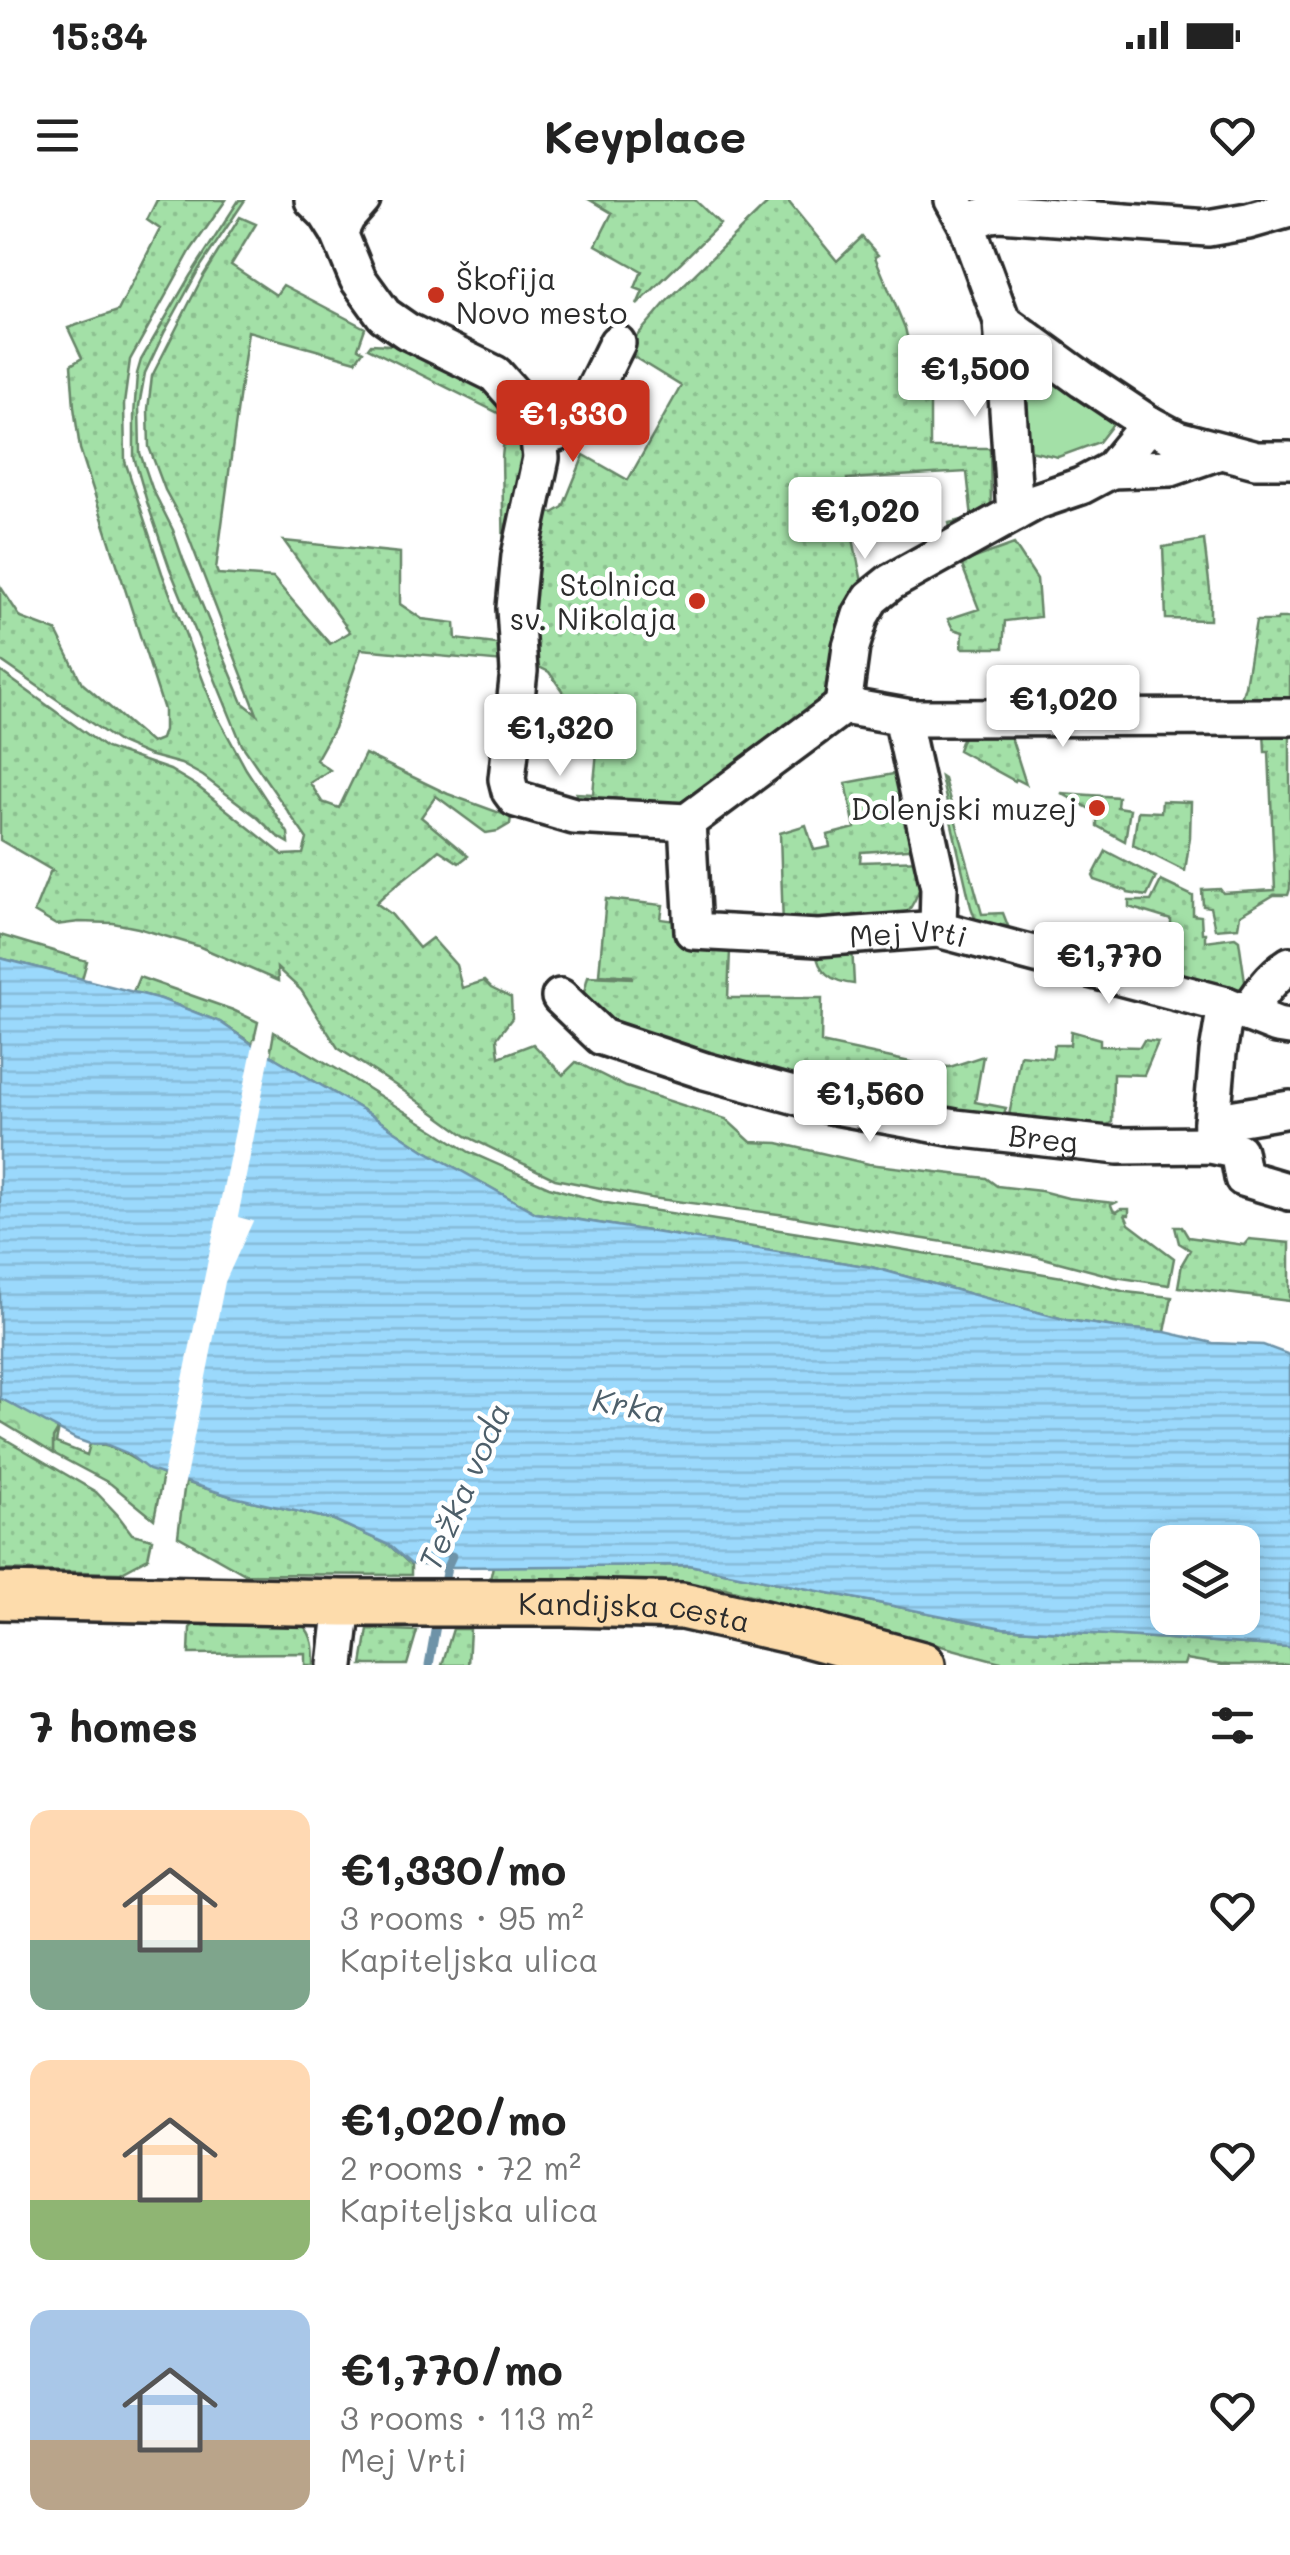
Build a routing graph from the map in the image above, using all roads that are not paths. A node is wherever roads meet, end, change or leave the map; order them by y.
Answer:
1 (312, 200) edge
2 (362, 200) edge
3 (1290, 209) edge
4 (960, 211) edge
5 (339, 233) junction
6 (1002, 321) junction
7 (617, 342) dead end
8 (1149, 424) junction
9 (539, 440) junction
10 (1220, 451) junction
11 (1290, 460) edge
12 (1111, 470) junction
13 (1015, 513) junction
14 (842, 706) junction
15 (1290, 717) edge
16 (912, 718) junction
17 (687, 822) junction
18 (938, 929) junction
19 (1290, 965) edge
20 (560, 998) dead end
21 (1237, 1009) junction
22 (1290, 1027) edge
23 (1290, 1109) edge
24 (1220, 1139) junction
25 (1290, 1192) edge
26 (0, 1596) edge
27 (357, 1603) junction
28 (336, 1665) edge
29 (922, 1665) edge

1 - 5 street
2 - 5 street
3 - 4 street
4 - 6 street
5 - 9 street
6 - 8 street
6 - 13 street
7 - 9 street
8 - 10 street
8 - 12 street
9 - 17 street
10 - 11 street
10 - 12 street
12 - 13 street
13 - 14 street
14 - 16 street
14 - 17 street
15 - 16 street
16 - 18 street
17 - 18 street, Mej Vrti
18 - 21 street, Mej Vrti
19 - 21 street
20 - 24 street, Breg
21 - 22 street, Mej Vrti
21 - 24 street
23 - 24 street, Breg
24 - 25 street
26 - 27 main road, Kandijska cesta
27 - 28 street
27 - 29 main road, Kandijska cesta

